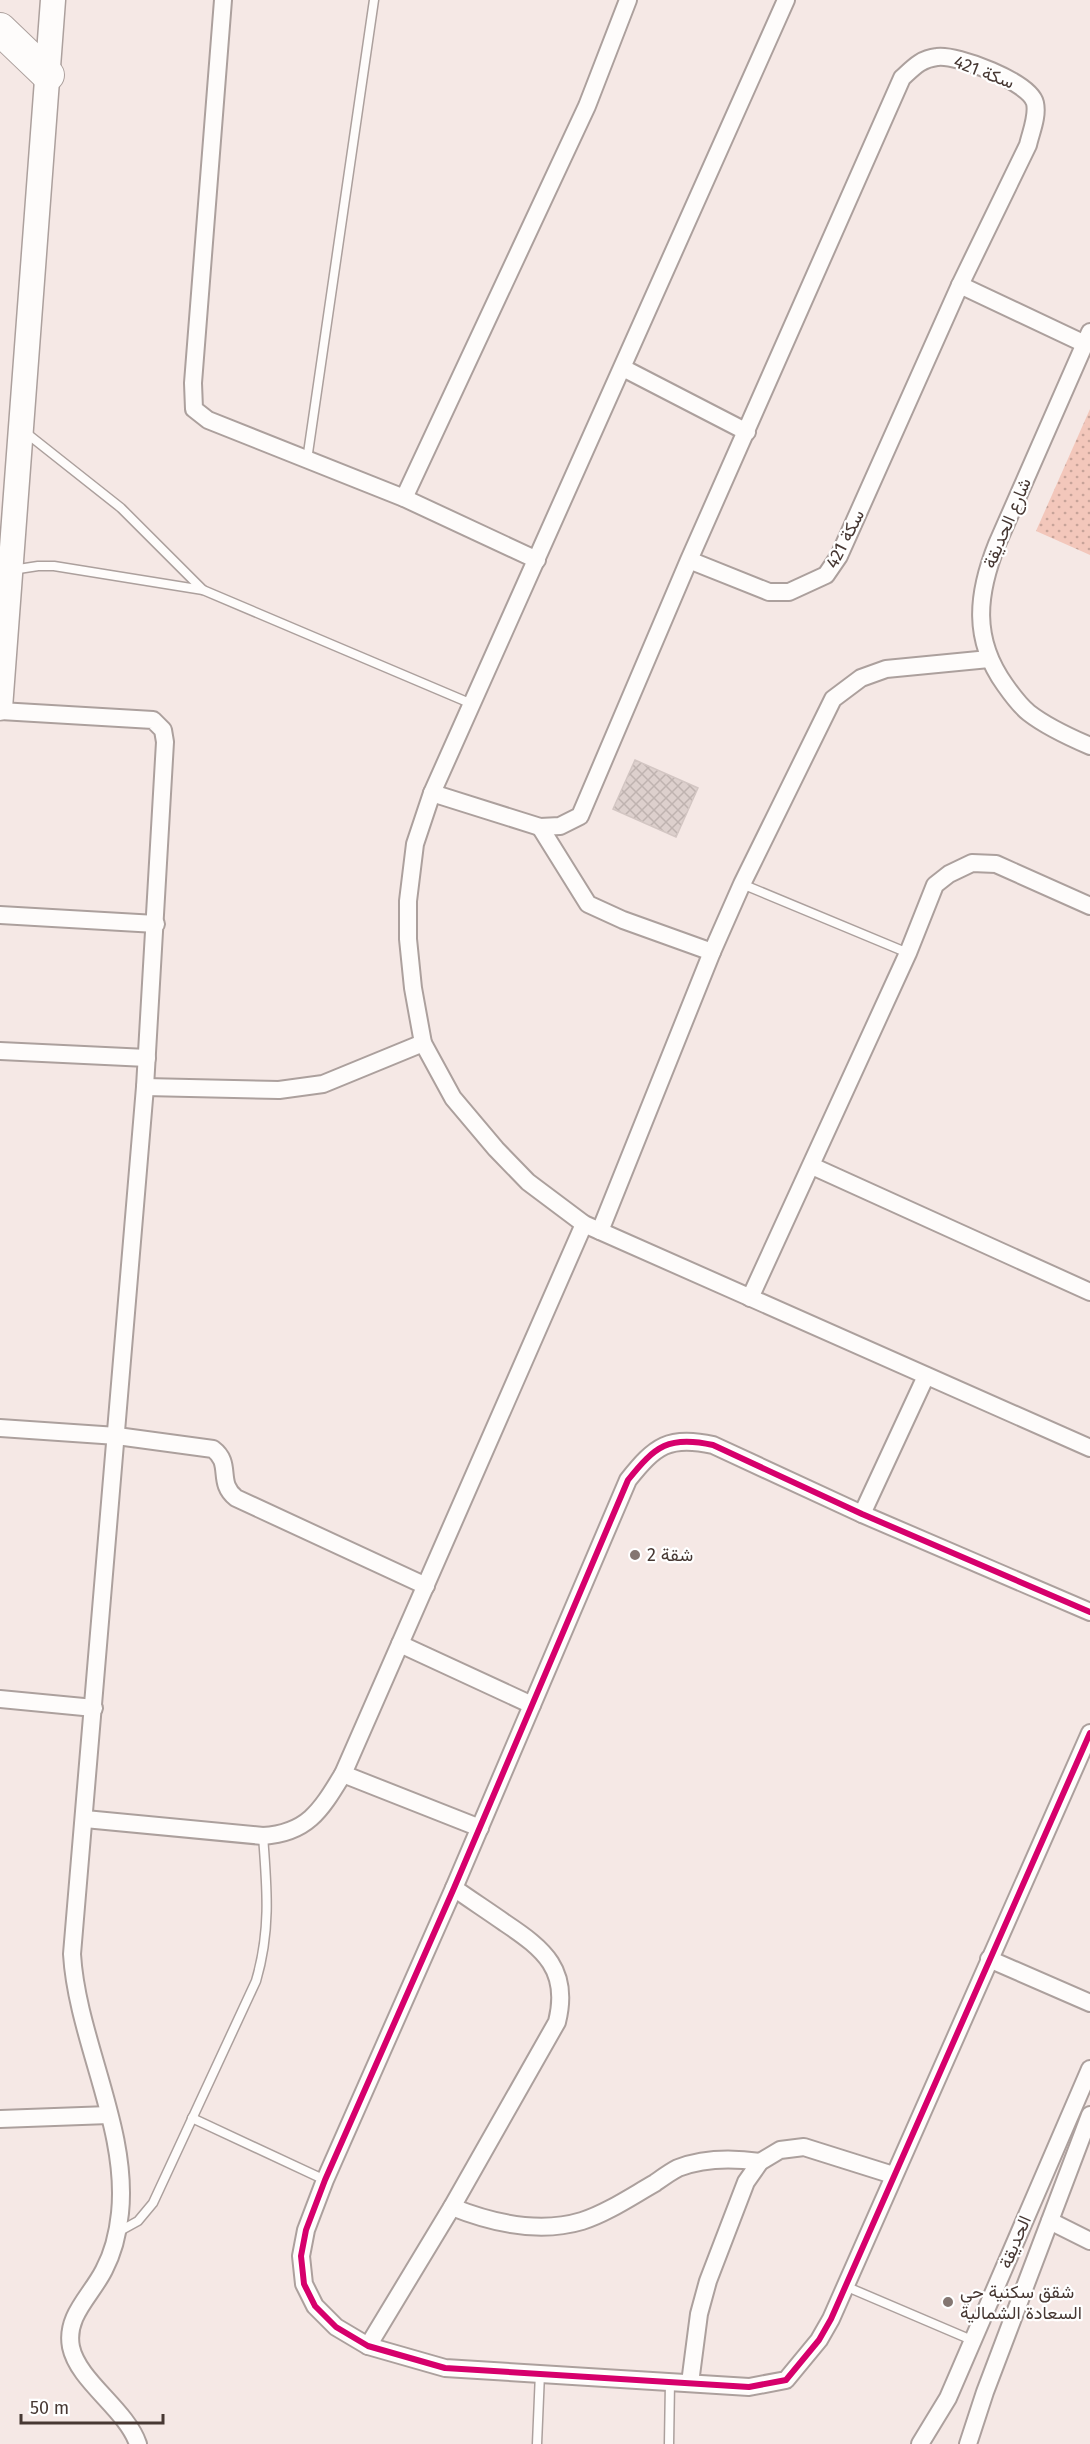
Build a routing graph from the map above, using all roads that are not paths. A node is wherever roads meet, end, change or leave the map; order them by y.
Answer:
1 (53, 0) edge
2 (223, 0) edge
3 (374, 0) edge
4 (628, 0) edge
5 (786, 0) edge
6 (0, 29) edge
7 (48, 75) junction
8 (960, 285) junction
9 (1088, 338) edge
10 (623, 368) junction
11 (21, 429) junction
12 (747, 432) junction
13 (307, 460) junction
14 (404, 498) junction
15 (537, 560) junction
16 (689, 560) junction
17 (10, 571) junction
18 (204, 590) junction
19 (989, 659) junction
20 (472, 704) junction
21 (0, 709) edge
22 (1090, 746) edge
23 (432, 793) junction
24 (540, 827) junction
25 (742, 884) junction
26 (1090, 906) edge
27 (0, 915) edge
28 (156, 924) junction
29 (712, 952) junction
30 (908, 953) junction
31 (423, 1043) junction
32 (0, 1051) edge
33 (147, 1058) junction
34 (145, 1087) junction
35 (812, 1166) junction
36 (584, 1224) junction
37 (600, 1231) junction
38 (1090, 1292) edge
39 (750, 1298) junction
40 (926, 1376) junction
41 (0, 1428) edge
42 (117, 1436) junction
43 (1090, 1448) edge
44 (862, 1514) junction
45 (426, 1586) junction
46 (1090, 1612) edge
47 (400, 1644) junction
48 (0, 1699) edge
49 (532, 1705) junction
50 (94, 1708) junction
51 (1090, 1733) edge
52 (343, 1774) junction
53 (85, 1819) junction
54 (480, 1828) junction
55 (263, 1836) junction
56 (454, 1888) junction
57 (989, 1959) junction
58 (1090, 2003) edge
59 (1090, 2069) edge
60 (109, 2115) junction
61 (1090, 2115) edge
62 (192, 2118) junction
63 (0, 2119) edge
64 (760, 2162) junction
65 (893, 2175) junction
66 (326, 2180) junction
67 (452, 2207) junction
68 (1050, 2221) junction
69 (117, 2232) junction
70 (1090, 2241) edge
71 (845, 2286) junction
72 (974, 2341) junction
73 (368, 2346) junction
74 (540, 2373) junction
75 (669, 2382) junction
76 (690, 2383) junction
77 (138, 2444) edge
78 (537, 2444) edge
79 (669, 2444) edge
80 (920, 2444) edge
81 (968, 2444) edge

1 - 7 street
2 - 13 street
3 - 13 lane
4 - 14 street
5 - 10 street
6 - 7 highway
7 - 11 street
8 - 9 street
8 - 12 street, سكة 421
8 - 16 street, سكة 421
9 - 19 street, شارع الحديقة
10 - 12 street
10 - 15 street
11 - 17 street
11 - 18 lane
12 - 16 street, سكة 421
13 - 14 street
14 - 15 street
15 - 20 street
16 - 24 street, سكة 421
17 - 18 lane
17 - 21 street
18 - 20 lane
19 - 22 street, شارع الحديقة
19 - 25 street
20 - 23 street
21 - 28 street
23 - 24 street, سكة 421
23 - 31 street
24 - 29 street
25 - 29 street
25 - 30 lane
26 - 30 street
27 - 28 street
28 - 33 street
29 - 37 street
30 - 35 street
31 - 34 street
31 - 36 street
32 - 33 street
33 - 34 street
34 - 42 street
35 - 38 street
35 - 39 street
36 - 37 street
36 - 45 street
37 - 39 street
39 - 40 street
40 - 43 street
40 - 44 street
41 - 42 street
42 - 45 street
42 - 50 street
44 - 46 street
44 - 49 street
45 - 47 street
47 - 49 street
47 - 52 street
48 - 50 street
49 - 54 street
50 - 53 street
51 - 57 street
52 - 54 street
52 - 55 street
53 - 55 street
53 - 60 street
54 - 56 street
55 - 62 lane
56 - 66 street
56 - 67 street
57 - 58 street
57 - 65 street
59 - 72 street, الحديقة
60 - 63 street
60 - 69 street
61 - 68 street, الحديقة
62 - 66 lane
62 - 69 lane
64 - 65 street
64 - 67 street
64 - 76 street
65 - 71 street
66 - 73 street
67 - 73 street
68 - 70 street
68 - 81 street, الحديقة
69 - 77 street
71 - 72 lane
71 - 76 street
72 - 80 street, الحديقة
73 - 74 street
74 - 75 street
74 - 78 lane
75 - 76 street
75 - 79 lane

